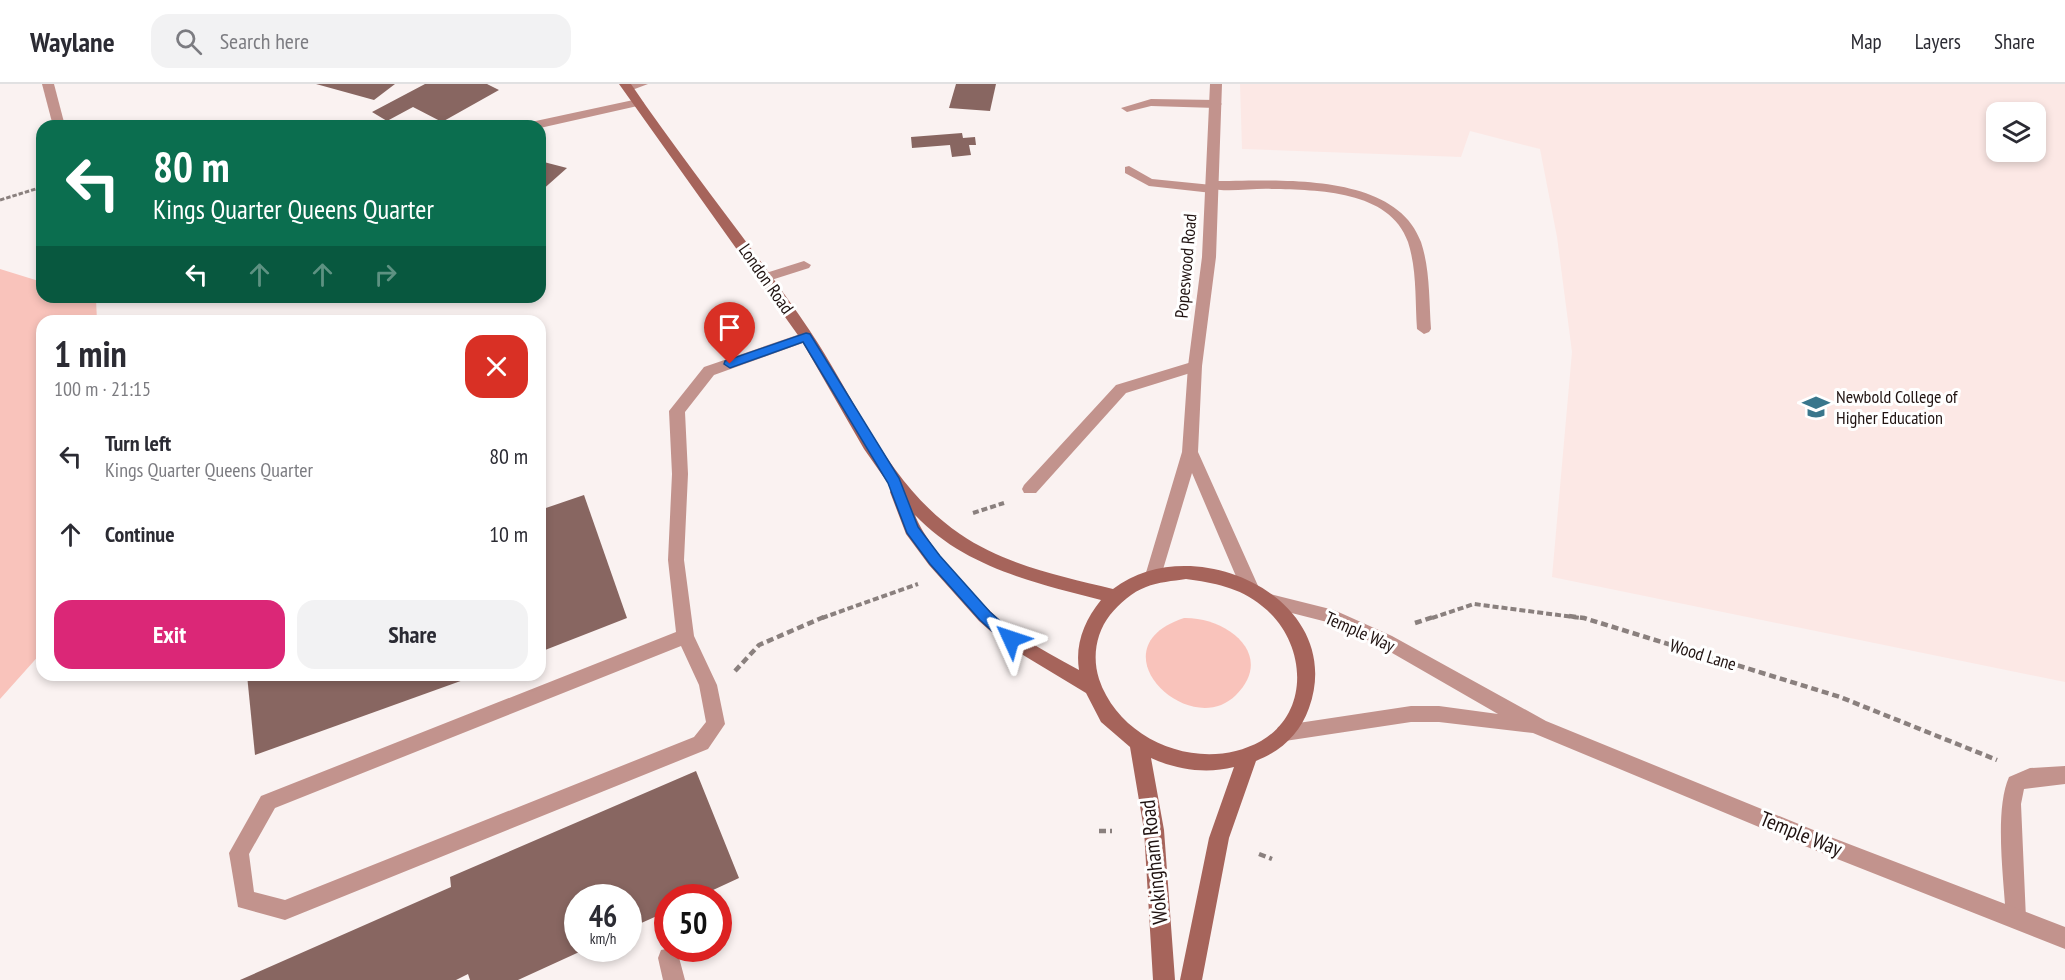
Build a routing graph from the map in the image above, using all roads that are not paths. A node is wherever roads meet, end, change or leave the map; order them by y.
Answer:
1 (48, 84) edge
2 (642, 84) edge
3 (1216, 84) edge
4 (627, 86) edge
5 (638, 103) junction
6 (1216, 104) junction
7 (1127, 108) dead end
8 (57, 120) edge
9 (546, 123) edge
10 (1129, 170) dead end
11 (1212, 187) junction
12 (804, 264) dead end
13 (765, 278) junction
14 (1424, 329) dead end
15 (806, 337) junction
16 (1195, 366) junction
17 (1190, 452) junction
18 (895, 482) junction
19 (1030, 489) dead end
20 (1153, 576) junction
21 (1250, 588) junction
22 (1115, 597) junction
23 (1270, 602) junction
24 (686, 636) junction
25 (1091, 687) junction
26 (1539, 727) junction
27 (1285, 733) junction
28 (1139, 744) junction
29 (1248, 756) junction
30 (2065, 775) edge
31 (2016, 919) junction
32 (2065, 938) edge
33 (670, 962) edge
34 (674, 980) edge
35 (1164, 980) edge
36 (1191, 980) edge

1 - 8 street
2 - 4 street
3 - 6 street, Popeswood Road
4 - 5 main road, London Road
5 - 9 street
5 - 13 main road, London Road
6 - 7 street
6 - 11 street, Popeswood Road
10 - 11 street
11 - 14 street
11 - 16 street, Popeswood Road
12 - 13 street
13 - 15 main road, London Road
15 - 18 main road, London Road
15 - 24 street
16 - 17 street, Popeswood Road
16 - 19 street
17 - 20 street, Popeswood Road
17 - 21 street, Popeswood Road
18 - 22 main road, London Road
18 - 25 main road, London Road
20 - 21 main road
20 - 22 main road
21 - 23 main road
22 - 25 main road
23 - 26 street, Temple Way
23 - 27 main road
24 - 24 street
25 - 28 main road
26 - 27 street, Temple Way
26 - 31 street, Temple Way
27 - 29 main road
28 - 29 main road
28 - 35 main road, Wokingham Road
29 - 36 main road
30 - 31 street
31 - 32 street, Temple Way
33 - 34 street

